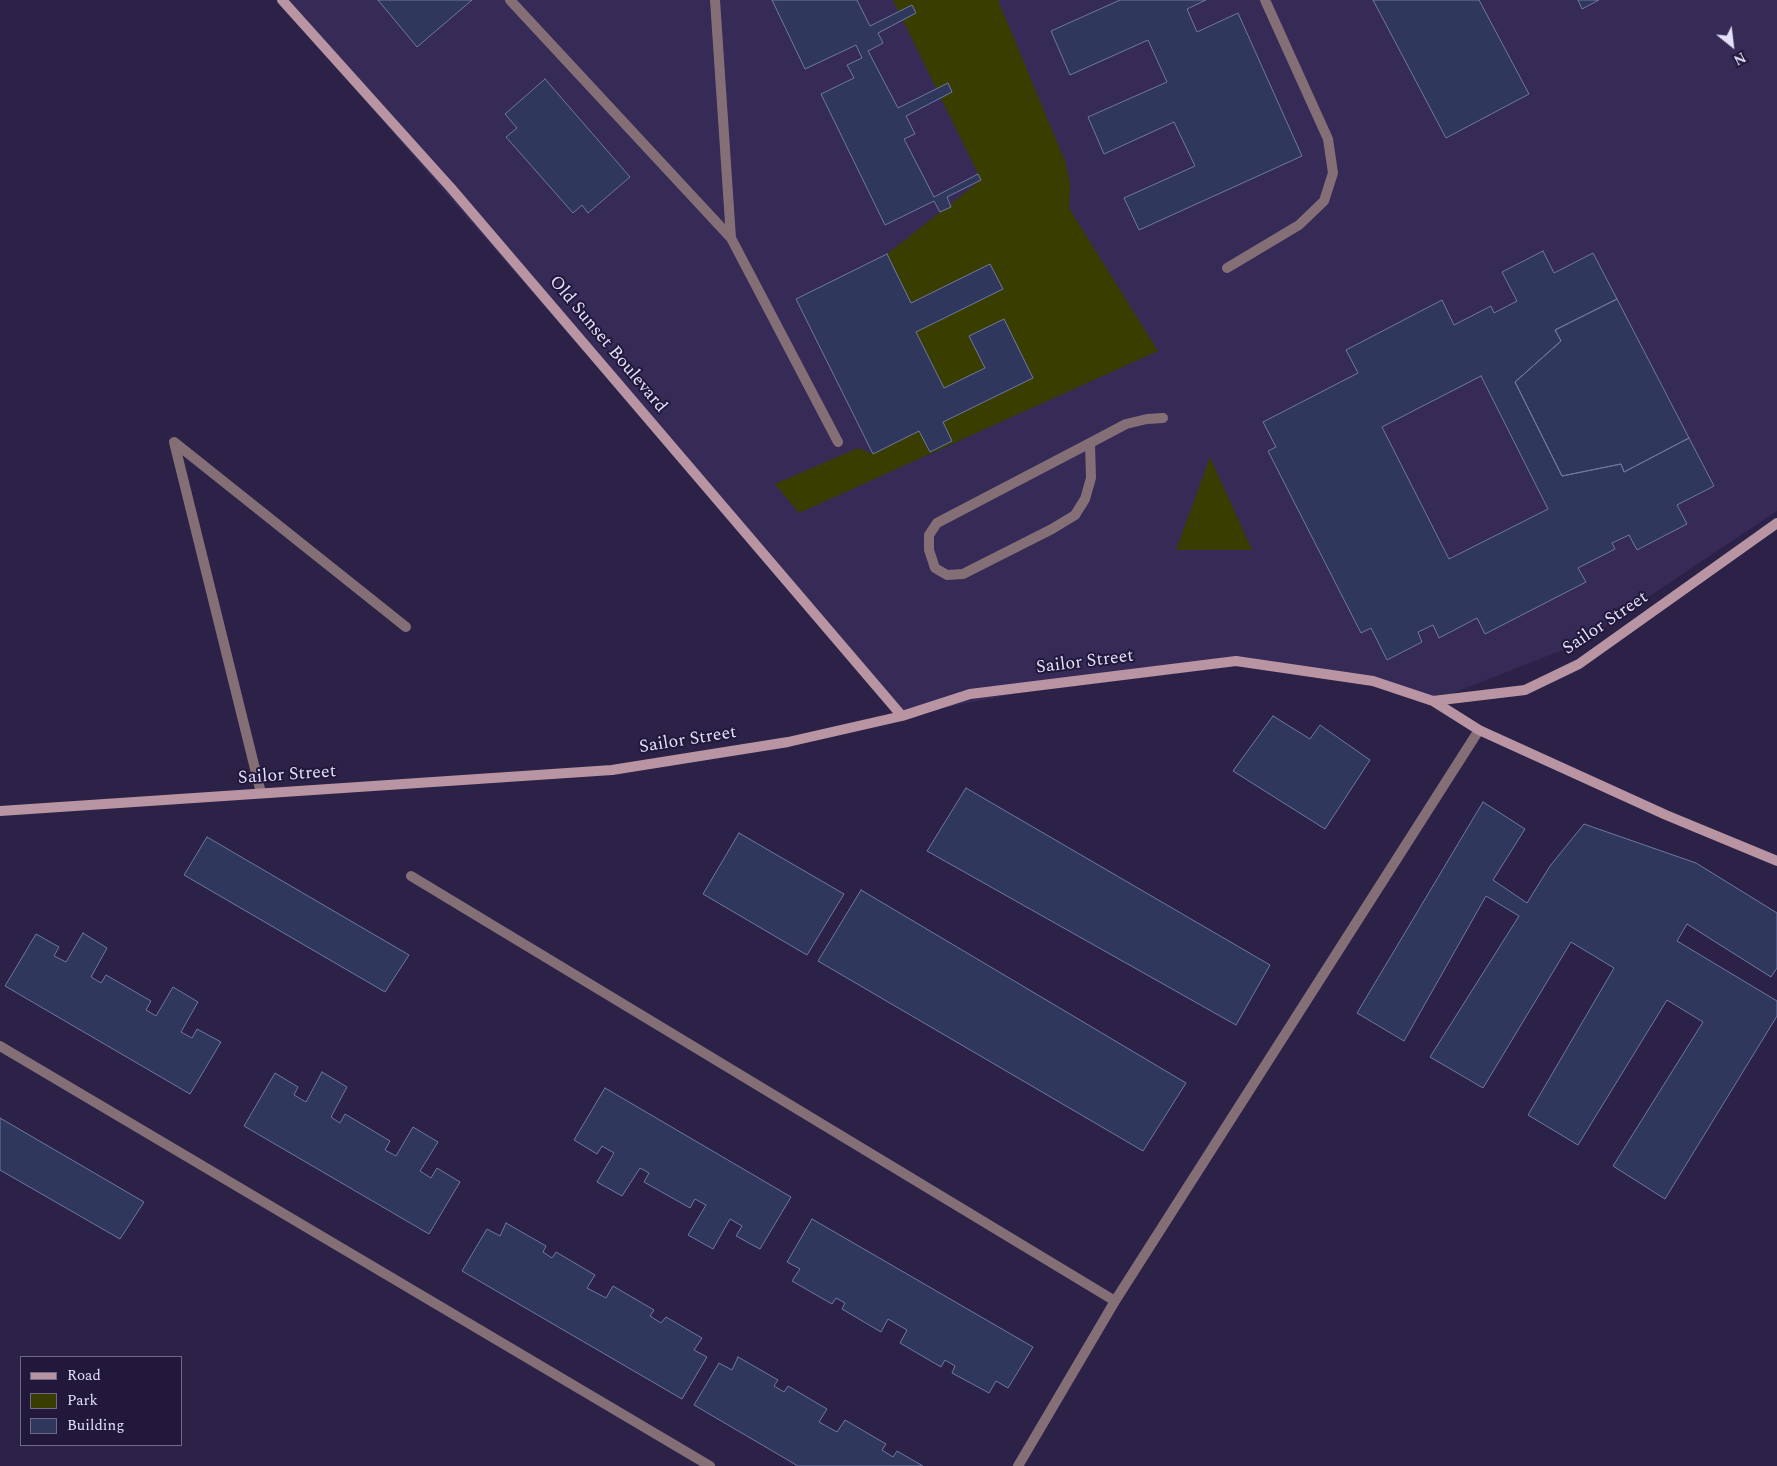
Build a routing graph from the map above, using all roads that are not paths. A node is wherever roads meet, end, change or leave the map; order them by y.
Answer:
1 (282, 0) edge
2 (510, 0) edge
3 (715, 0) edge
4 (1265, 0) edge
5 (731, 238) junction
6 (1227, 268) dead end
7 (1163, 418) dead end
8 (838, 442) dead end
9 (1090, 443) junction
10 (1777, 523) edge
11 (406, 627) dead end
12 (1433, 701) junction
13 (902, 716) junction
14 (1479, 730) junction
15 (261, 793) junction
16 (0, 811) edge
17 (1777, 860) edge
18 (411, 876) dead end
19 (0, 1046) edge
20 (1115, 1301) junction
21 (710, 1466) edge
22 (1018, 1466) edge

1 - 13 street, Old Sunset Boulevard
2 - 5 street
3 - 5 street
4 - 6 street
5 - 8 street
7 - 9 street
9 - 9 street
10 - 12 street, Sailor Street
11 - 15 street
12 - 13 street, Sailor Street
12 - 14 street
13 - 15 street, Sailor Street
14 - 17 street
14 - 20 street
15 - 16 street, Sailor Street
18 - 20 street
19 - 21 street
20 - 22 street

